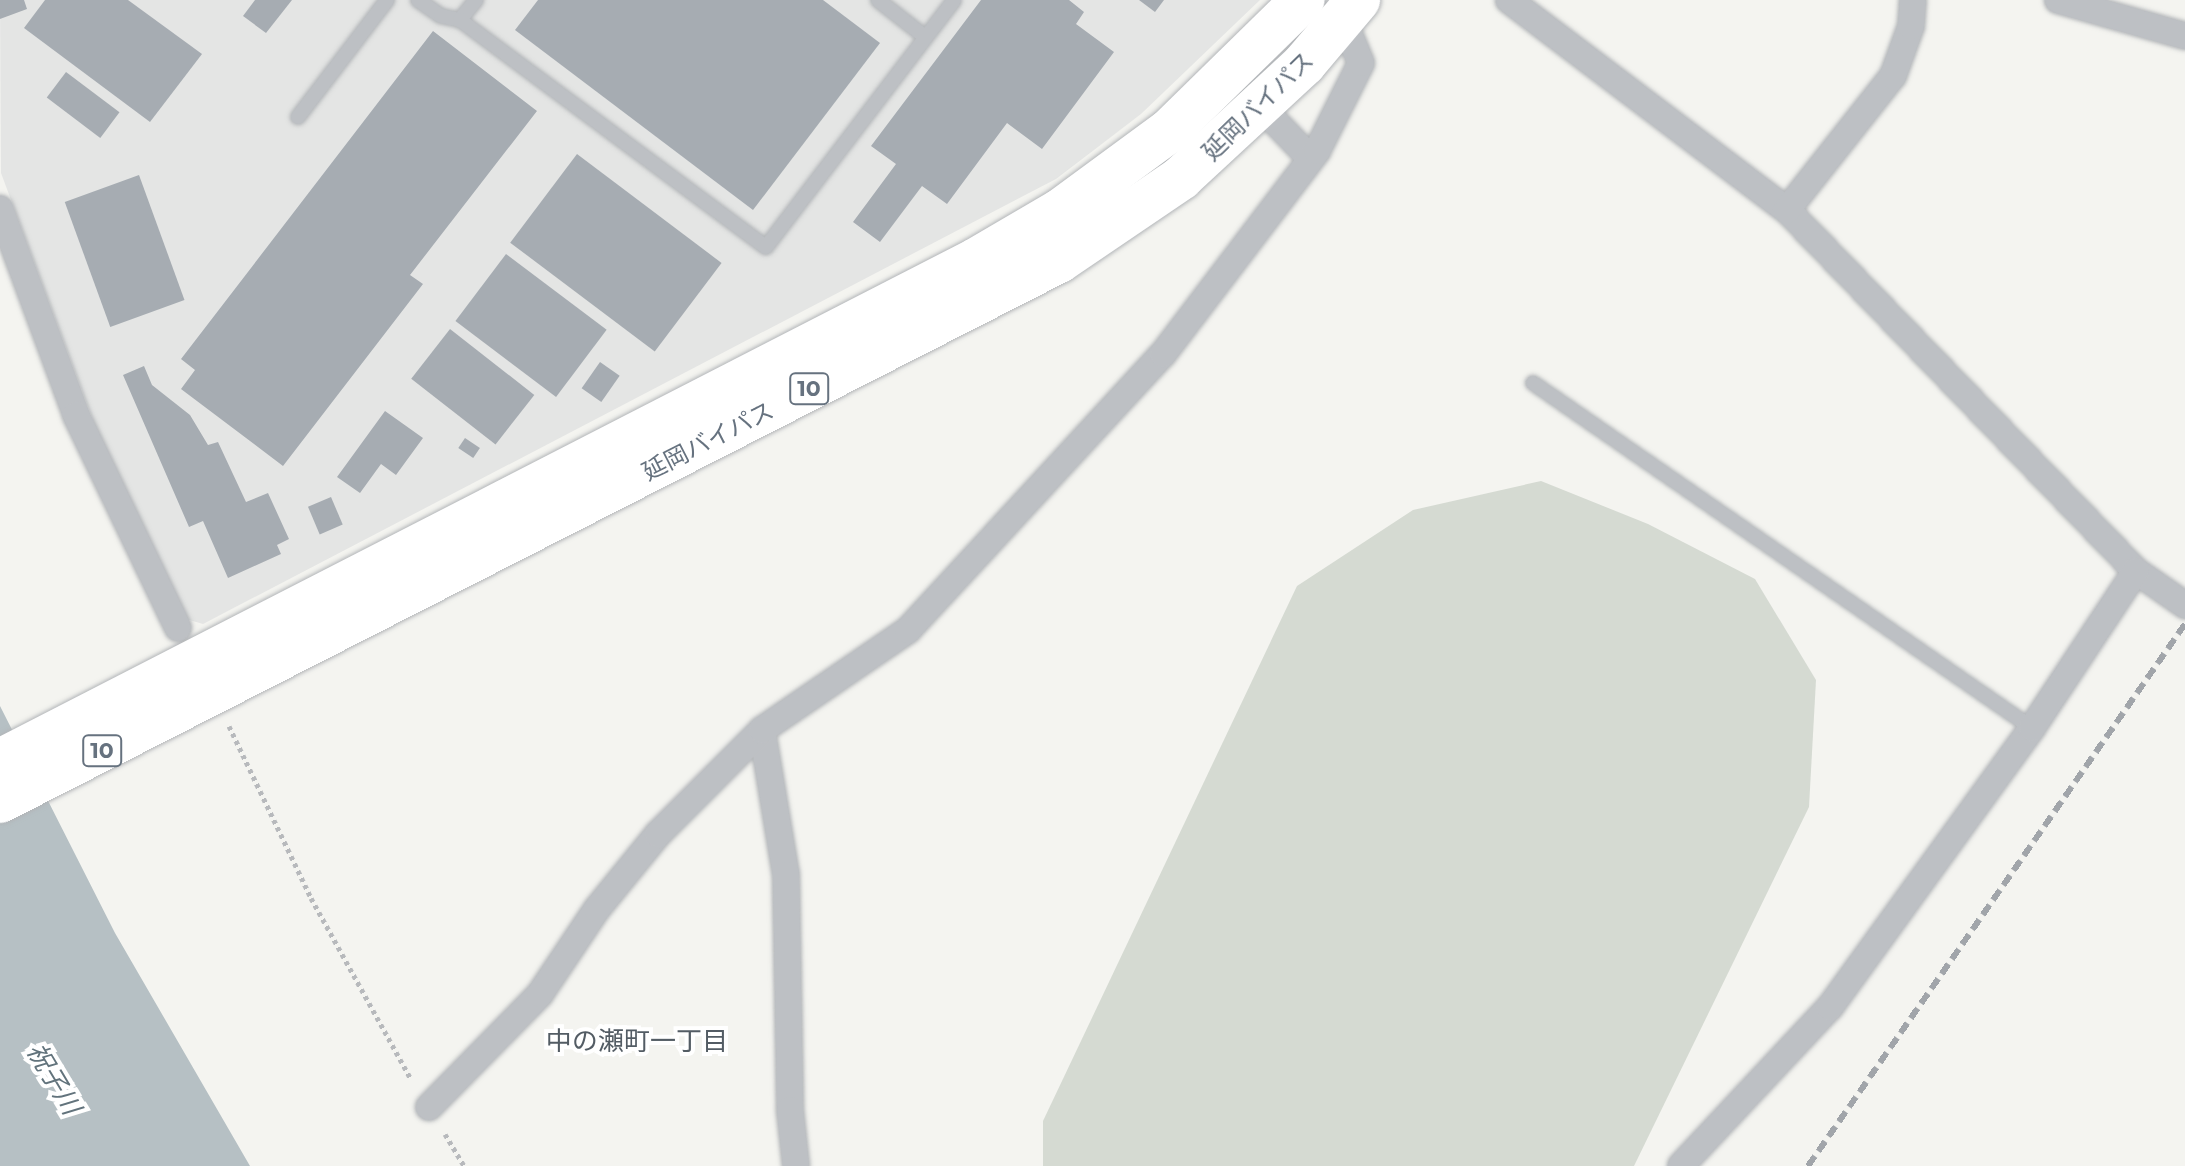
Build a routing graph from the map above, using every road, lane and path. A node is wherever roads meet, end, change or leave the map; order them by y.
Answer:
1 (387, 0) edge
2 (418, 0) edge
3 (476, 0) edge
4 (878, 0) edge
5 (954, 0) edge
6 (1303, 0) edge
7 (1509, 0) edge
8 (1913, 0) edge
9 (2058, 0) edge
10 (1350, 10) edge
11 (460, 20) junction
12 (2183, 29) edge
13 (925, 37) junction
14 (1261, 107) junction
15 (298, 117) dead end
16 (1310, 158) junction
17 (0, 209) edge
18 (1787, 210) junction
19 (1533, 383) dead end
20 (2136, 571) junction
21 (2185, 605) edge
22 (196, 672) junction
23 (2032, 728) junction
24 (762, 730) junction
25 (0, 761) edge
26 (0, 801) edge
27 (410, 1077) dead end
28 (429, 1107) dead end
29 (445, 1134) dead end
30 (464, 1166) edge
31 (796, 1166) edge
32 (1681, 1166) edge

1 - 15 lane
2 - 11 lane
3 - 11 lane
4 - 13 lane
5 - 13 lane
6 - 22 highway, 延岡バイパス / 10
7 - 18 street
8 - 18 street
9 - 12 street
10 - 14 highway, 延岡バイパス / 10
10 - 16 street
11 - 13 lane
14 - 16 street
14 - 22 highway, 延岡バイパス / 10
16 - 24 street
17 - 22 street
18 - 20 street
19 - 23 lane
20 - 21 street
20 - 23 street
22 - 25 highway, 延岡バイパス / 10
22 - 26 highway, 延岡バイパス / 10
22 - 27 path
23 - 32 street
24 - 28 street
24 - 31 street
29 - 30 path

